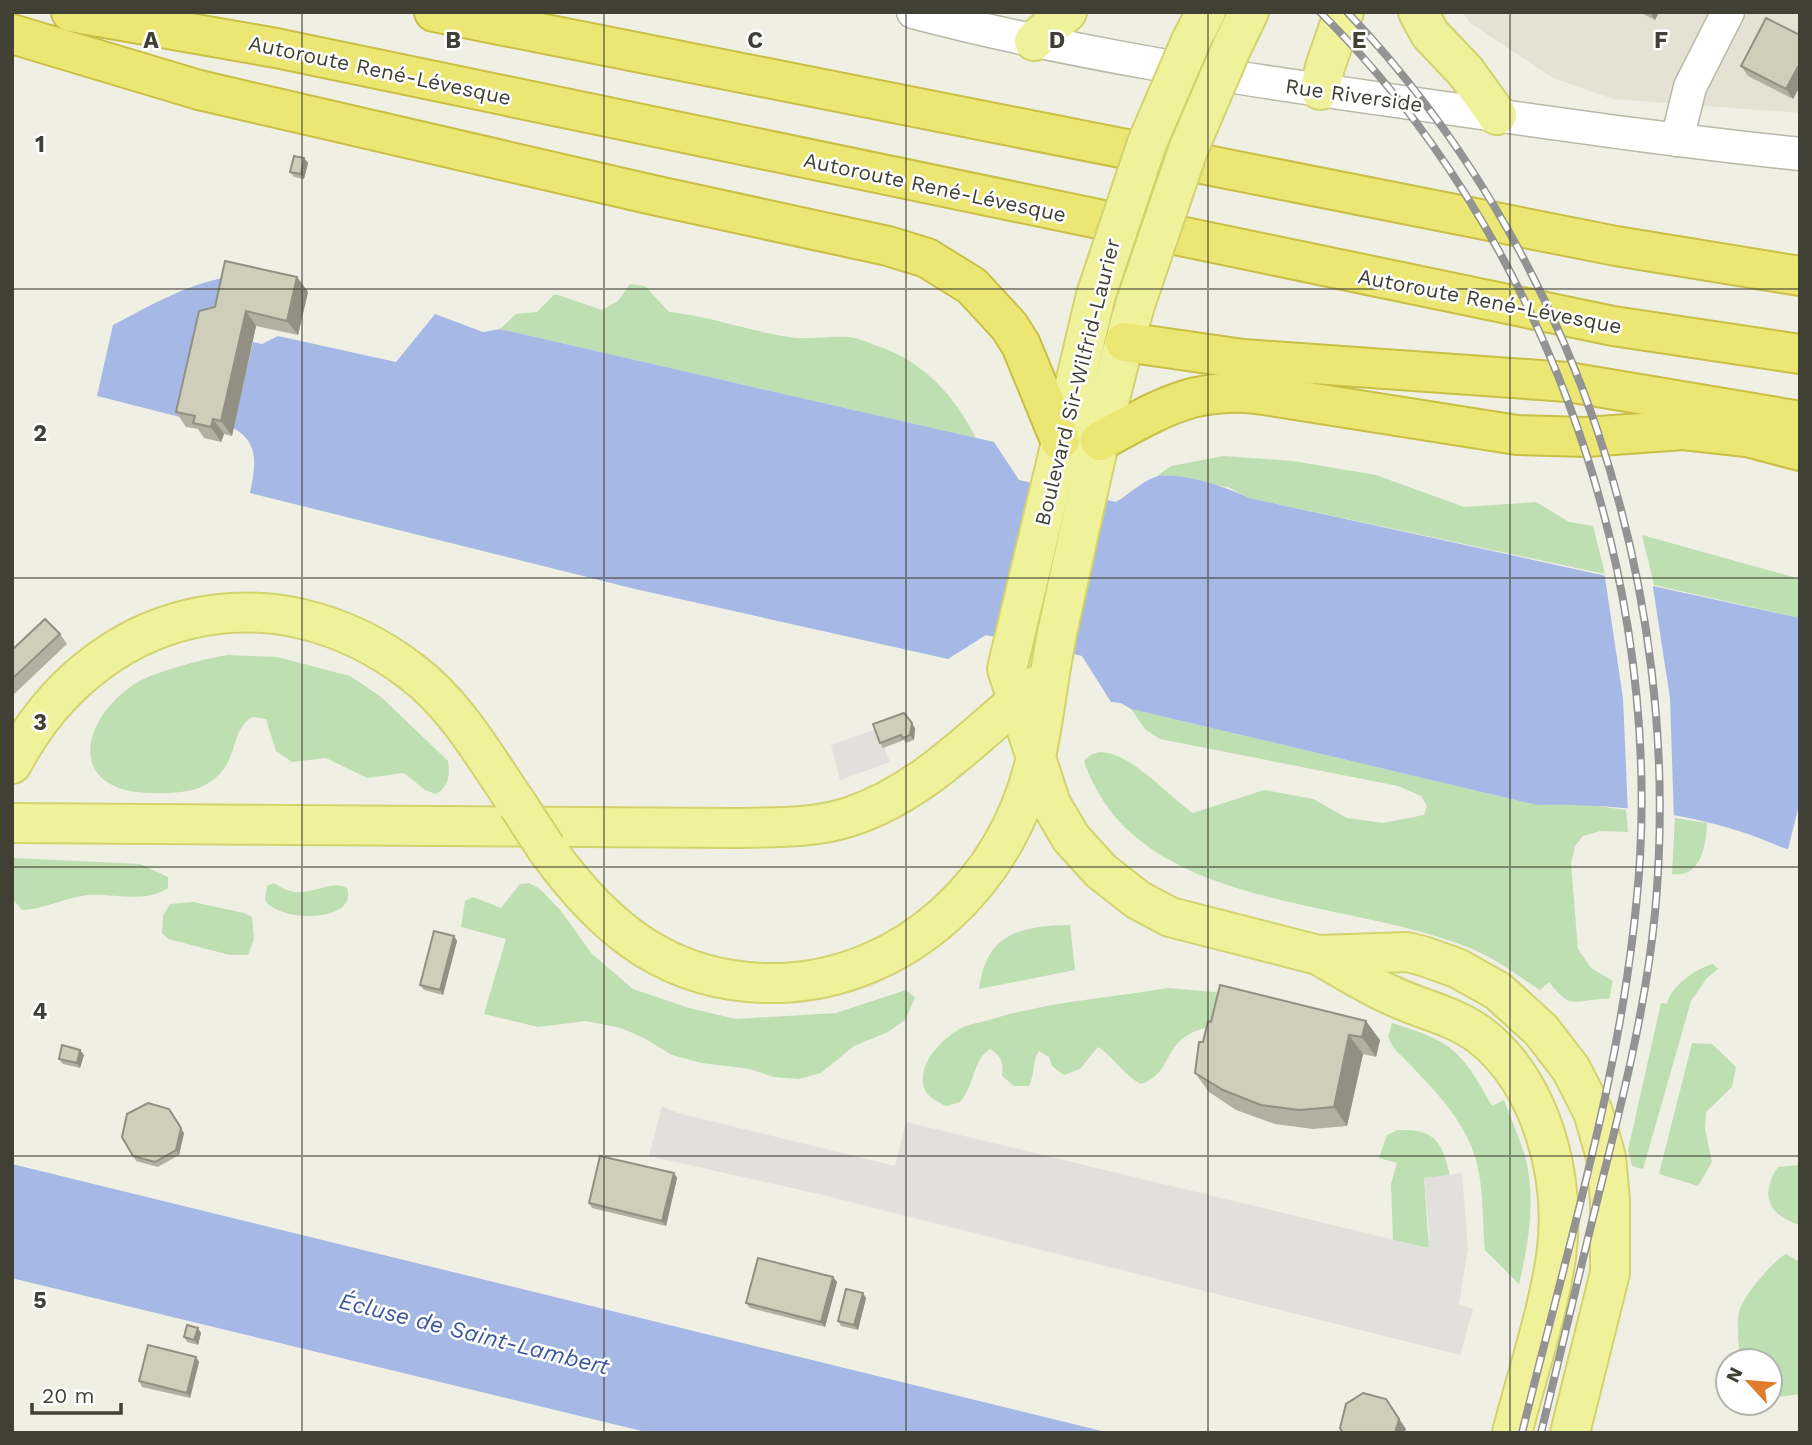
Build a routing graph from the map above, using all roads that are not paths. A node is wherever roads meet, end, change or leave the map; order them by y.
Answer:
1 (71, 12) edge
2 (434, 12) edge
3 (913, 12) edge
4 (1067, 12) edge
5 (1249, 12) edge
6 (1345, 12) edge
7 (1418, 12) edge
8 (1728, 12) edge
9 (1198, 26) edge
10 (12, 34) edge
11 (1034, 41) junction
12 (1320, 90) junction
13 (1497, 115) junction
14 (1677, 141) junction
15 (1800, 154) edge
16 (1800, 276) edge
17 (1125, 342) junction
18 (1800, 354) edge
19 (1800, 421) edge
20 (1060, 440) junction
21 (1100, 441) junction
22 (1800, 451) edge
23 (1050, 666) junction
24 (1012, 672) junction
25 (1035, 762) junction
26 (12, 764) edge
27 (12, 823) edge
28 (1318, 955) junction
29 (1573, 1262) junction
30 (1493, 1433) edge
31 (1512, 1433) edge
32 (1549, 1433) edge
33 (1570, 1433) edge

1 - 18 highway, Autoroute René-Lévesque
2 - 16 highway
3 - 11 street, Rue Riverside
4 - 11 main road
5 - 17 main road, Boulevard Sir-Wilfrid-Laurier, bridge
6 - 12 main road
7 - 13 main road
8 - 14 street
9 - 20 main road, Boulevard Sir-Wilfrid-Laurier, bridge
10 - 20 highway
11 - 12 street, Rue Riverside
12 - 13 street, Rue Riverside
13 - 14 street, Rue Riverside
14 - 15 street, Rue Riverside
17 - 19 highway
17 - 21 main road, Boulevard Sir-Wilfrid-Laurier
20 - 24 main road, Boulevard Sir-Wilfrid-Laurier
21 - 22 highway
21 - 23 main road, Boulevard Sir-Wilfrid-Laurier
23 - 24 main road
23 - 25 main road, Boulevard Sir-Wilfrid-Laurier
24 - 25 main road, Boulevard Sir-Wilfrid-Laurier
24 - 27 main road
25 - 26 main road, bridge
25 - 28 main road, Boulevard Sir-Wilfrid-Laurier
28 - 29 main road
28 - 29 main road
29 - 30 main road
29 - 31 main road
29 - 32 main road
29 - 33 main road

